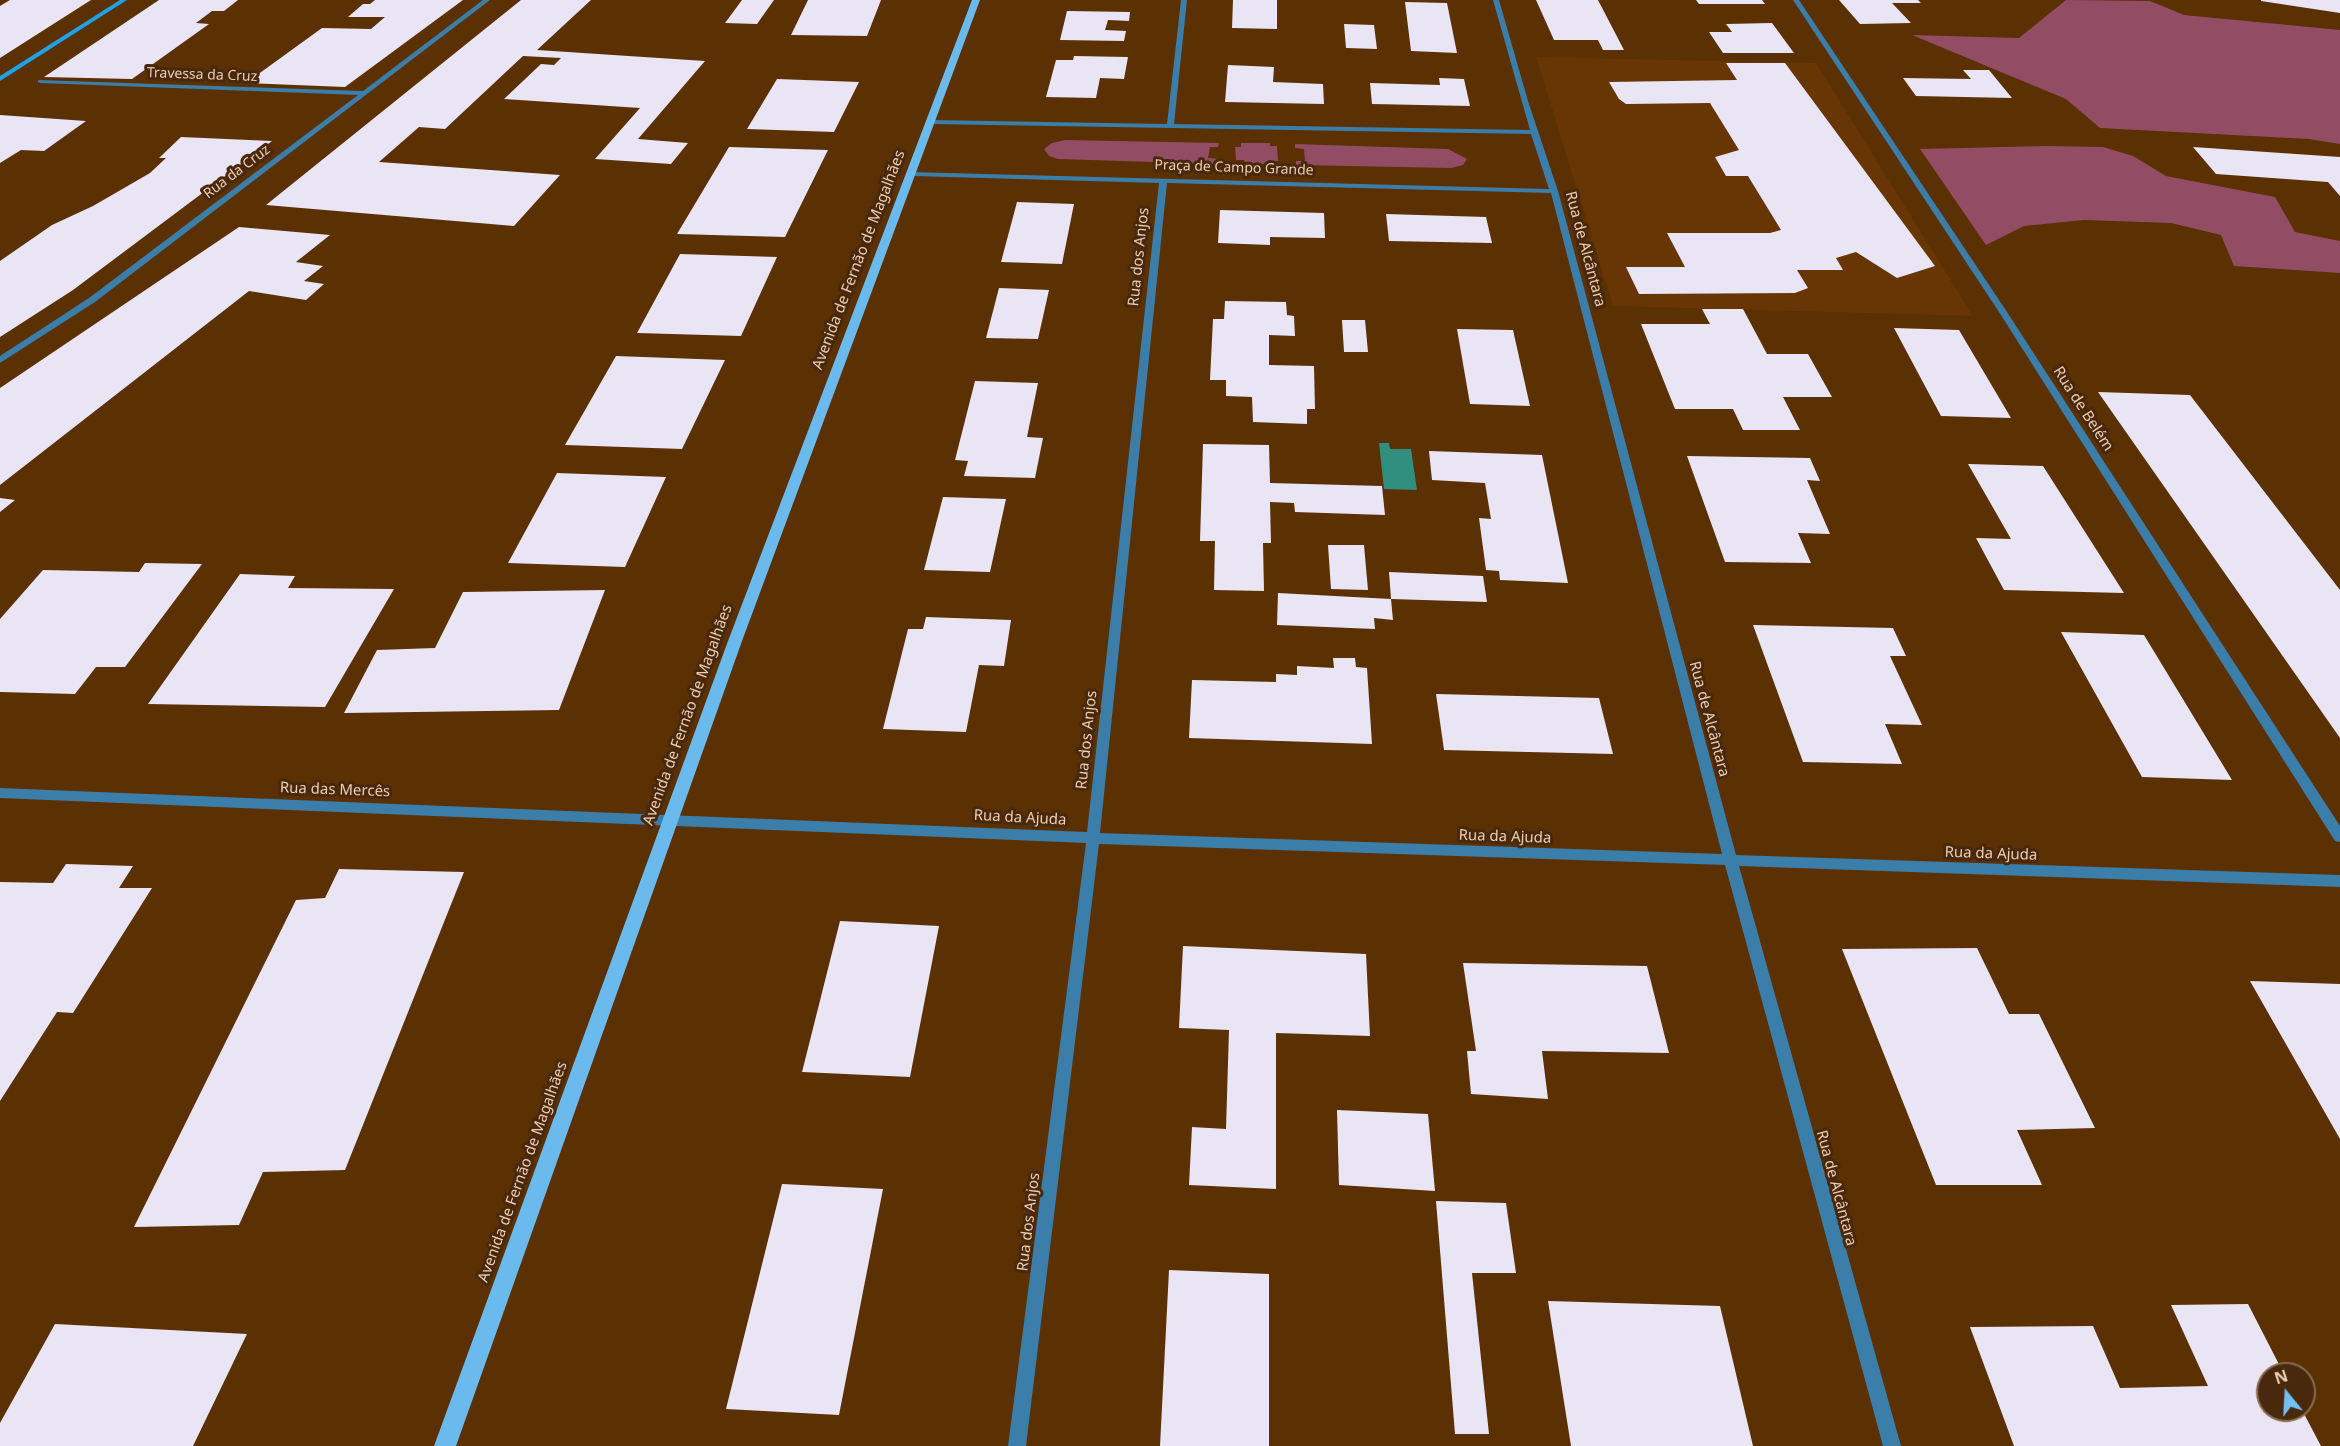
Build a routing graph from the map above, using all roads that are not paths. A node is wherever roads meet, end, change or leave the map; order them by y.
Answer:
1 (124, 0) edge
2 (487, 0) edge
3 (976, 0) edge
4 (1184, 0) edge
5 (1496, 0) edge
6 (1796, 0) edge
7 (0, 79) edge
8 (40, 81) dead end
9 (364, 93) junction
10 (931, 122) junction
11 (1170, 126) junction
12 (1534, 132) junction
13 (913, 174) junction
14 (1163, 180) junction
15 (1554, 191) junction
16 (0, 360) edge
17 (0, 793) edge
18 (670, 821) junction
19 (2340, 837) edge
20 (1093, 838) junction
21 (1731, 861) junction
22 (2340, 881) edge
23 (445, 1446) edge
24 (1017, 1446) edge
25 (1892, 1446) edge

1 - 7 main road
2 - 9 street, Rua da Cruz
3 - 10 main road, Avenida de Fernão de Magalhães
4 - 11 street
5 - 12 street, Rua de Alcântara
6 - 19 street, Rua de Belém
8 - 9 street, Travessa da Cruz
9 - 16 street, Rua da Cruz
10 - 11 street
10 - 13 main road, Avenida de Fernão de Magalhães
11 - 12 street
12 - 15 street, Rua de Alcântara
13 - 14 street, Praça de Campo Grande
13 - 18 main road, Avenida de Fernão de Magalhães
14 - 15 street, Praça de Campo Grande
14 - 20 street, Rua dos Anjos
15 - 21 street, Rua de Alcântara
17 - 18 street, Rua das Mercês
18 - 20 street, Rua da Ajuda
18 - 23 main road, Avenida de Fernão de Magalhães
20 - 21 street, Rua da Ajuda
20 - 24 street, Rua dos Anjos
21 - 22 street, Rua da Ajuda
21 - 25 street, Rua de Alcântara

